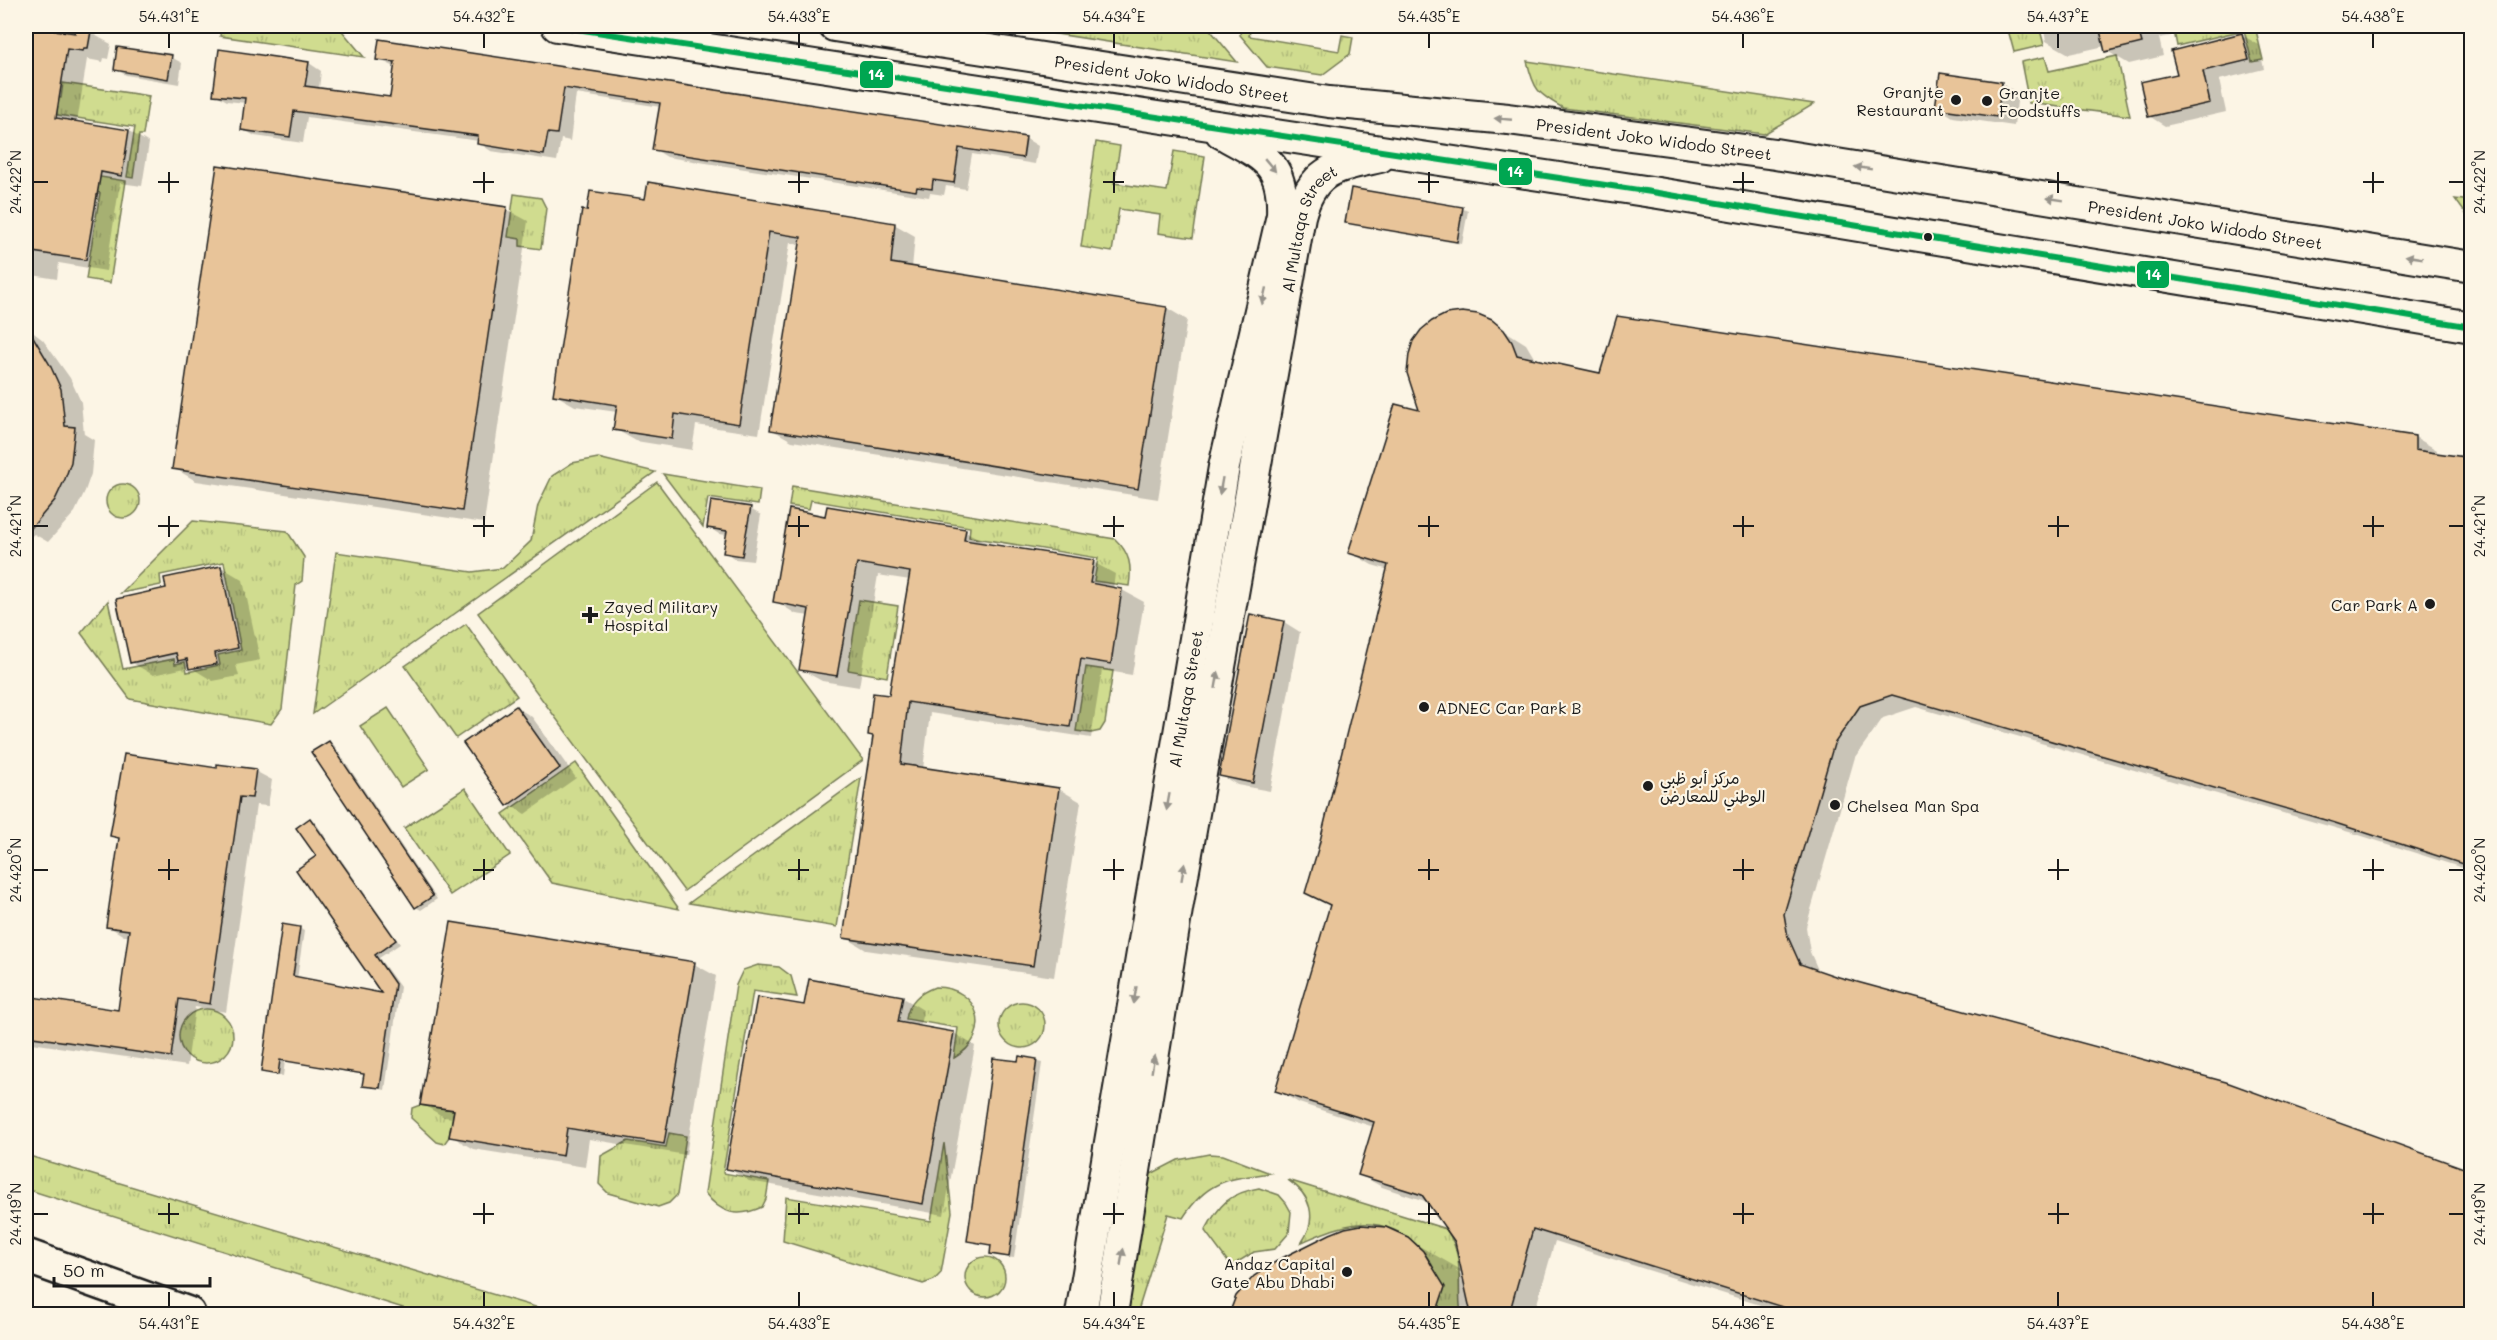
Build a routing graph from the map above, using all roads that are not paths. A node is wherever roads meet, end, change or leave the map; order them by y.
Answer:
1 (557, 26) edge
2 (834, 26) edge
3 (1204, 124) junction
4 (1398, 153) junction
5 (2472, 267) edge
6 (2472, 327) edge
7 (26, 1256) edge
8 (1082, 1311) edge
9 (188, 1314) edge
10 (1112, 1314) edge

1 - 3 street
5 -> 2 street, President Joko Widodo Street
3 - 4 street
3 -> 8 street, Al Multaqa Street
4 - 6 street
10 -> 4 street, Al Multaqa Street
7 - 9 highway

